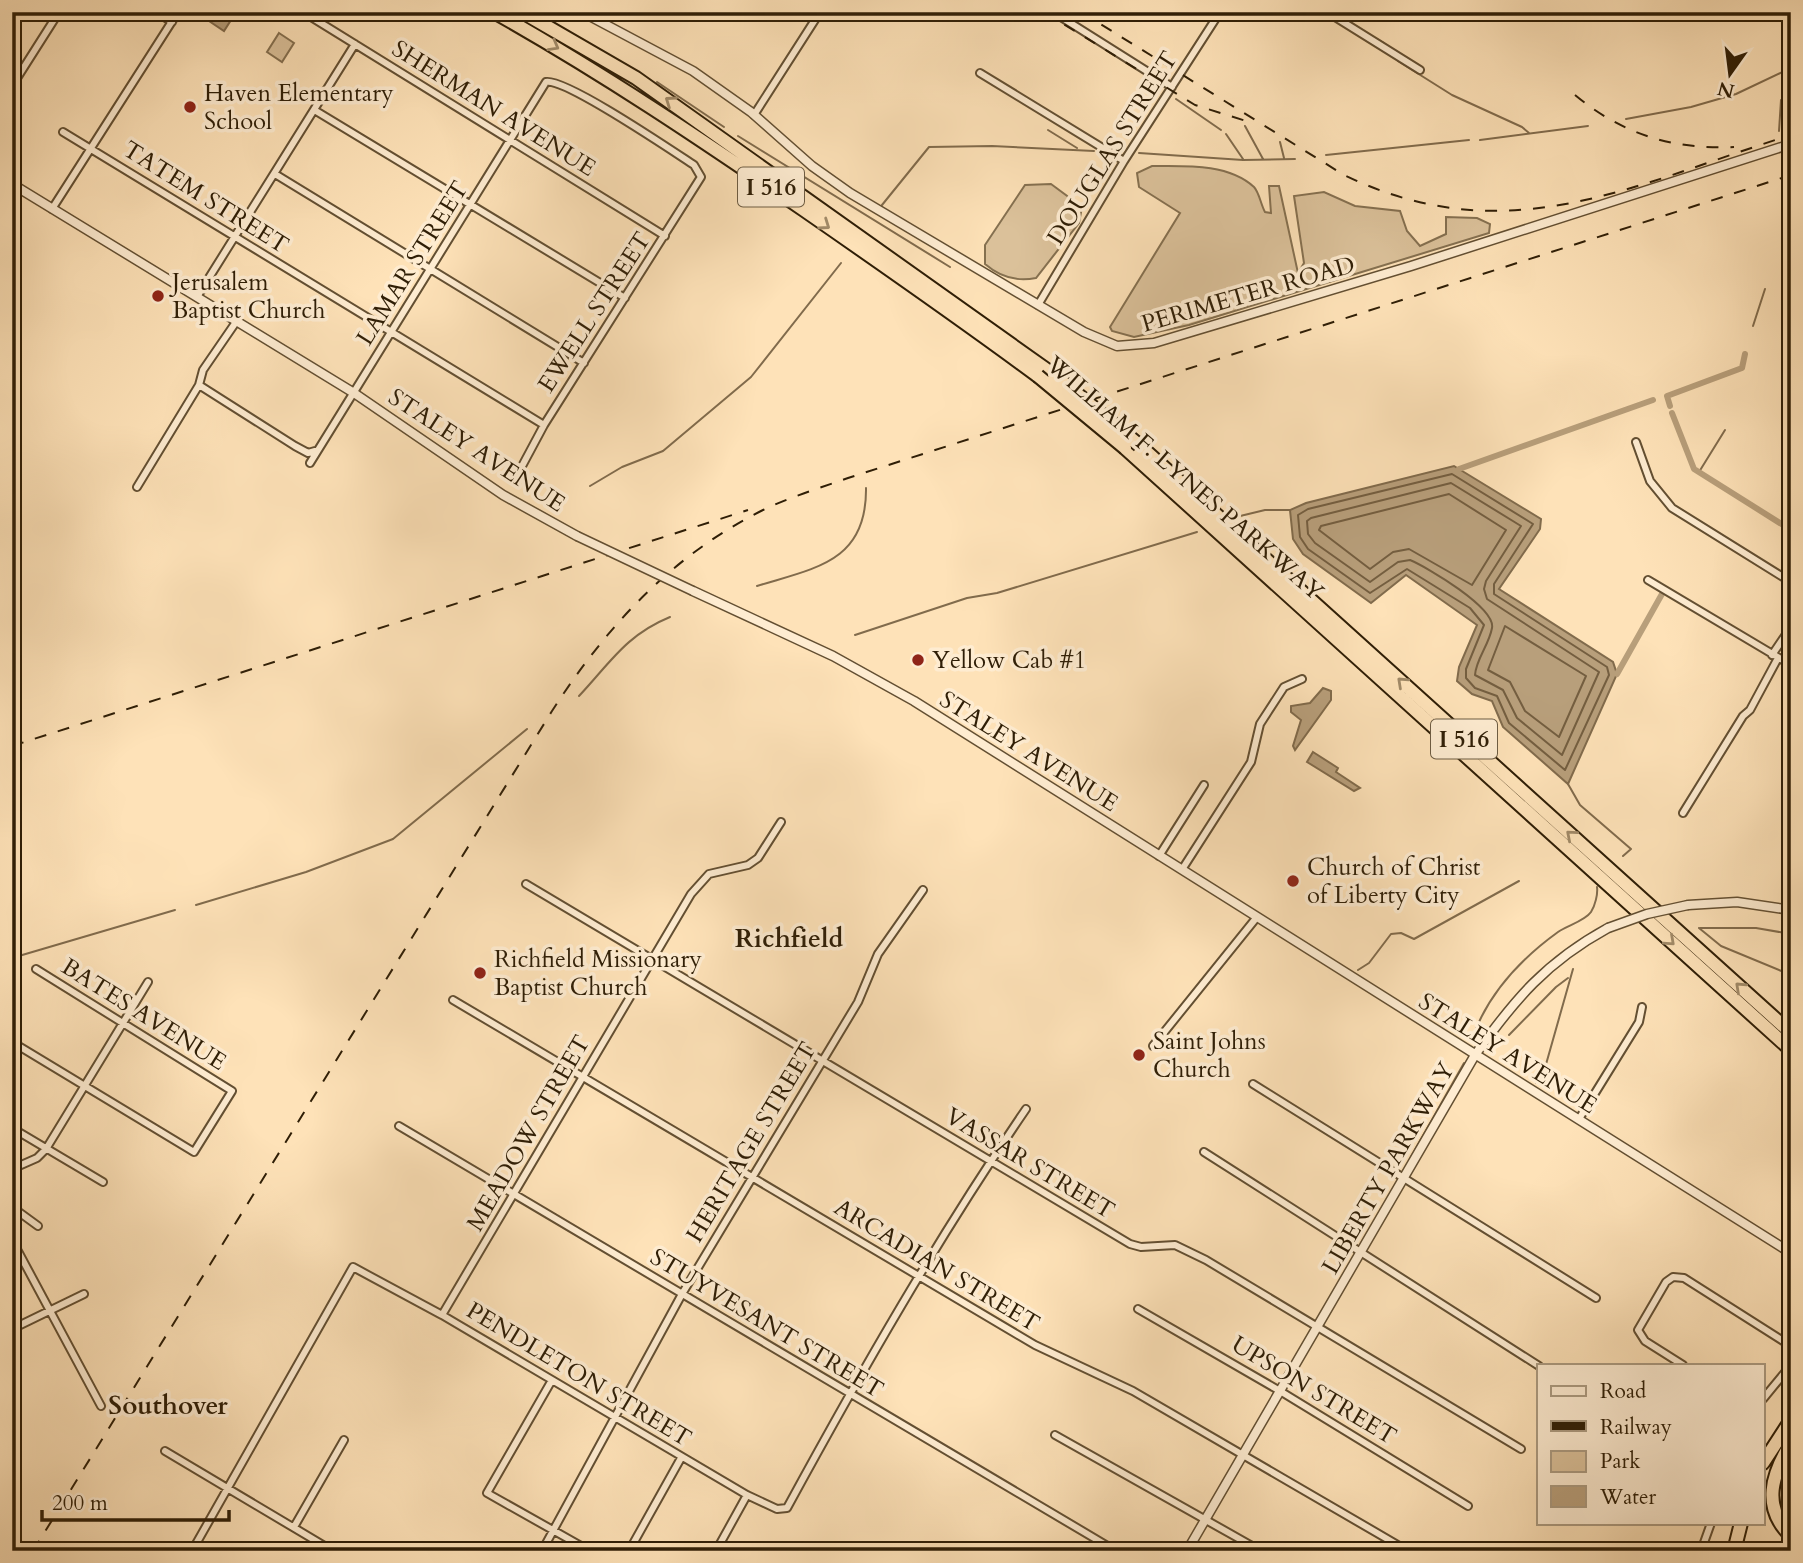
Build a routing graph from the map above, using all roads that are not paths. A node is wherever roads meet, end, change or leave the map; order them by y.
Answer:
1 (59, 12) edge
2 (157, 12) edge
3 (178, 12) edge
4 (303, 12) edge
5 (494, 12) edge
6 (522, 12) edge
7 (582, 12) edge
8 (820, 12) edge
9 (1053, 12) edge
10 (1207, 12) edge
11 (1327, 12) edge
12 (1218, 15) edge
13 (172, 22) junction
14 (355, 44) junction
15 (1420, 70) dead end
16 (980, 73) dead end
17 (12, 86) edge
18 (1172, 87) junction
19 (316, 111) junction
20 (754, 115) junction
21 (63, 132) dead end
22 (511, 141) junction
23 (1791, 144) edge
24 (92, 149) junction
25 (1124, 161) junction
26 (275, 174) junction
27 (701, 177) joint
28 (12, 184) edge
29 (471, 204) junction
30 (52, 209) junction
31 (665, 236) junction
32 (235, 238) junction
33 (432, 268) junction
34 (197, 297) junction
35 (625, 298) junction
36 (1038, 305) junction
37 (236, 322) junction
38 (392, 333) junction
39 (584, 363) junction
40 (199, 385) junction
41 (354, 393) junction
42 (544, 425) junction
43 (1636, 442) dead end
44 (315, 451) junction
45 (310, 463) dead end
46 (521, 468) dead end
47 (137, 487) dead end
48 (1648, 580) dead end
49 (1791, 582) edge
50 (1791, 627) edge
51 (1775, 656) junction
52 (1791, 665) edge
53 (1302, 679) dead end
54 (1204, 785) dead end
55 (1683, 813) dead end
56 (782, 822) dead end
57 (1159, 856) junction
58 (1183, 869) junction
59 (526, 884) dead end
60 (923, 890) dead end
61 (1791, 910) edge
62 (1257, 917) junction
63 (653, 959) junction
64 (36, 970) dead end
65 (148, 982) dead end
66 (453, 1000) dead end
67 (1642, 1007) dead end
68 (1747, 1011) junction
69 (124, 1023) junction
70 (1791, 1033) edge
71 (12, 1042) edge
72 (1153, 1046) dead end
73 (1791, 1051) edge
74 (1475, 1055) junction
75 (1791, 1058) edge
76 (821, 1062) junction
77 (583, 1076) junction
78 (1252, 1084) dead end
79 (83, 1085) junction
80 (1026, 1109) dead end
81 (1578, 1119) junction
82 (399, 1126) dead end
83 (12, 1128) edge
84 (46, 1149) junction
85 (1205, 1152) dead end
86 (990, 1161) junction
87 (12, 1169) edge
88 (753, 1177) junction
89 (1403, 1178) junction
90 (103, 1182) dead end
91 (515, 1194) junction
92 (12, 1207) edge
93 (38, 1226) dead end
94 (12, 1240) edge
95 (1362, 1253) junction
96 (1791, 1253) edge
97 (921, 1278) junction
98 (85, 1294) dead end
99 (682, 1294) junction
100 (1596, 1298) dead end
101 (51, 1308) junction
102 (1138, 1309) dead end
103 (442, 1315) junction
104 (1318, 1327) junction
105 (12, 1329) edge
106 (1791, 1346) edge
107 (1681, 1364) edge
108 (1537, 1365) edge
109 (1791, 1365) edge
110 (552, 1380) junction
111 (1280, 1391) junction
112 (850, 1395) junction
113 (1764, 1398) edge
114 (102, 1406) dead end
115 (614, 1417) junction
116 (1791, 1420) edge
117 (1055, 1435) dead end
118 (344, 1440) dead end
119 (1791, 1443) edge
120 (1521, 1449) dead end
121 (165, 1451) dead end
122 (1244, 1456) junction
123 (681, 1458) junction
124 (1764, 1461) edge
125 (227, 1488) junction
126 (747, 1495) junction
127 (1468, 1506) dead end
128 (1207, 1518) junction
129 (1711, 1524) edge
130 (1741, 1524) edge
131 (294, 1527) junction
132 (555, 1529) junction
133 (1791, 1536) edge
134 (192, 1551) edge
135 (333, 1551) edge
136 (542, 1551) edge
137 (590, 1551) edge
138 (629, 1551) edge
139 (716, 1551) edge
140 (1116, 1551) edge
141 (1187, 1551) edge
142 (1261, 1551) edge
143 (1408, 1551) edge
144 (1701, 1551) edge
145 (1734, 1551) edge

1 - 17 street
2 - 13 street
3 - 13 street
4 - 14 street, SHERMAN AVENUE
5 -> 68 highway, WILLIAM F. LYNES PARKWAY / I 516, bridge
70 -> 6 highway, WILLIAM F. LYNES PARKWAY / I 516, bridge
7 - 20 street, PERIMETER ROAD
8 - 20 street
9 - 18 street
10 - 12 street
11 - 15 street
12 - 18 street, DOUGLAS STREET
13 - 24 street
14 - 19 street
14 - 22 street, SHERMAN AVENUE
16 - 25 street
18 - 25 street, DOUGLAS STREET
19 - 26 street
19 - 29 street
20 - 36 street, PERIMETER ROAD
21 - 24 street, TATEM STREET
22 - 27 street, LAMAR STREET
22 - 29 street, LAMAR STREET
22 - 31 street, SHERMAN AVENUE
23 - 36 street, PERIMETER ROAD
24 - 30 street
24 - 32 street, TATEM STREET
25 - 36 street, DOUGLAS STREET
26 - 32 street
26 - 33 street
27 - 31 street, EWELL STREET
28 - 30 street, STALEY AVENUE
29 - 33 street, LAMAR STREET
29 - 35 street
30 - 34 street, STALEY AVENUE
31 - 35 street, EWELL STREET
32 - 34 street
32 - 38 street, TATEM STREET
33 - 38 street, LAMAR STREET
33 - 39 street
34 - 37 street, STALEY AVENUE
35 - 39 street, EWELL STREET
37 - 40 street
37 - 41 street, STALEY AVENUE
38 - 41 street, LAMAR STREET
38 - 42 street, TATEM STREET
39 - 42 street, EWELL STREET
40 - 44 street
40 - 47 street
41 - 44 street, LAMAR STREET
41 - 57 street, STALEY AVENUE, bridge
42 - 46 street, EWELL STREET
43 - 49 street
44 - 45 street, LAMAR STREET
48 - 51 street
50 - 51 street
51 - 52 street
51 - 55 street
53 - 58 street
54 - 57 street
56 - 63 street, MEADOW STREET
57 - 58 street, STALEY AVENUE
58 - 62 street, STALEY AVENUE
59 - 63 street, VASSAR STREET
60 - 76 street, HERITAGE STREET
61 - 74 street, LIBERTY PARKWAY, bridge
62 - 72 street
62 - 74 street, STALEY AVENUE
63 - 76 street, VASSAR STREET
63 - 77 street, MEADOW STREET
64 - 69 street, BATES AVENUE
65 - 69 street
66 - 77 street, ARCADIAN STREET
67 - 81 street
68 - 73 highway, WILLIAM F. LYNES PARKWAY / I 516
68 - 75 highway
69 - 79 street
69 - 79 street, BATES AVENUE
71 - 79 street
74 - 81 street, STALEY AVENUE
74 - 89 street, LIBERTY PARKWAY
76 - 86 street, VASSAR STREET
76 - 88 street, HERITAGE STREET
77 - 88 street, ARCADIAN STREET
77 - 91 street, MEADOW STREET
78 - 89 street
79 - 84 street
80 - 86 street
81 - 96 street, STALEY AVENUE
82 - 91 street, STUYVESANT STREET
83 - 84 street
84 - 87 street
84 - 90 street
85 - 95 street
86 - 97 street
86 - 104 street, VASSAR STREET
88 - 97 street, ARCADIAN STREET
88 - 99 street, HERITAGE STREET
89 - 95 street, LIBERTY PARKWAY
89 - 100 street
91 - 99 street, STUYVESANT STREET
91 - 103 street, MEADOW STREET
92 - 93 street
94 - 101 street
95 - 104 street, LIBERTY PARKWAY
95 - 108 street
97 - 112 street
97 - 122 street, ARCADIAN STREET
98 - 101 street
99 - 112 street, STUYVESANT STREET
99 - 115 street, HERITAGE STREET
101 - 105 street
101 - 114 street
102 - 111 street, UPSON STREET
103 - 110 street, PENDLETON STREET
103 - 125 street, PENDLETON STREET
104 - 111 street, LIBERTY PARKWAY
104 - 120 street, VASSAR STREET
106 - 107 street
109 - 113 street
110 - 115 street, PENDLETON STREET
110 - 132 street
111 - 122 street, LIBERTY PARKWAY
111 - 127 street, UPSON STREET
112 - 126 street, PENDLETON STREET
112 - 140 street, STUYVESANT STREET
115 - 123 street, PENDLETON STREET
115 - 132 street, HERITAGE STREET
116 - 124 highway
117 - 128 street
118 - 131 street
119 - 133 highway
121 - 125 street
122 - 128 street, LIBERTY PARKWAY
122 - 143 street, ARCADIAN STREET
123 - 126 street, PENDLETON STREET
123 - 138 street
125 - 131 street
125 - 134 street
126 - 139 street
128 - 141 street, LIBERTY PARKWAY
128 - 142 street
129 - 144 street
130 - 145 highway
131 - 135 street
132 - 136 street, HERITAGE STREET
132 - 137 street

